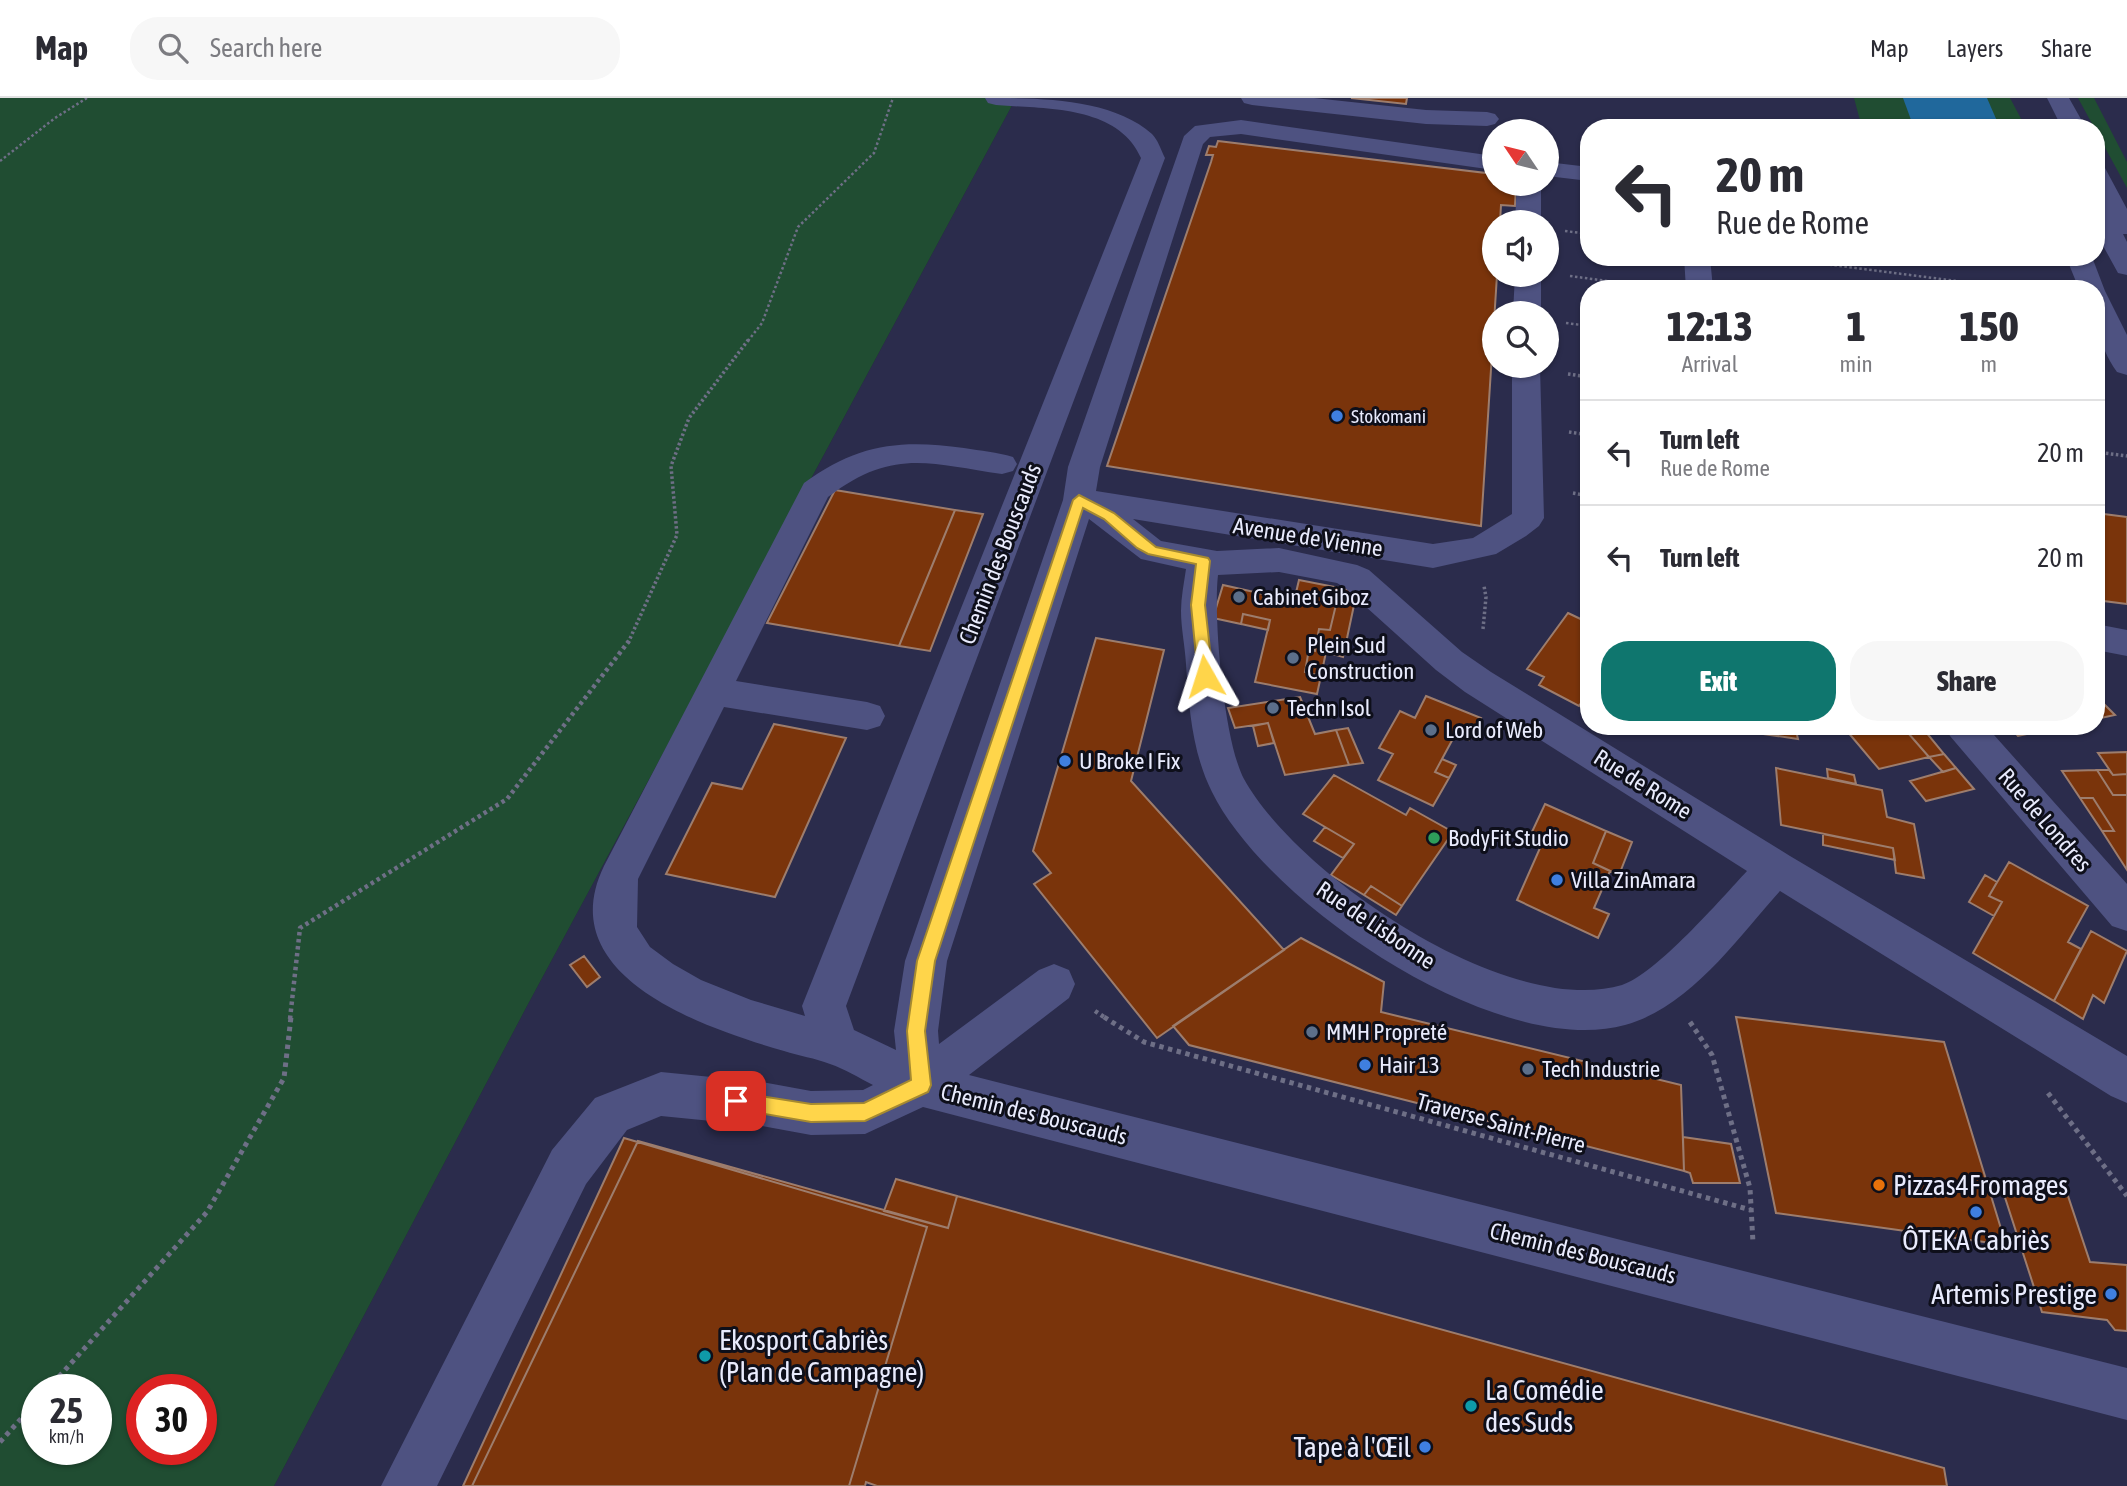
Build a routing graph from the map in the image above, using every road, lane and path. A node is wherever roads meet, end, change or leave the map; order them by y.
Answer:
1 (87, 98) edge
2 (893, 98) edge
3 (996, 98) edge
4 (1252, 98) edge
5 (2043, 98) edge
6 (2059, 98) edge
7 (2054, 119) edge
8 (2070, 119) edge
9 (1482, 120) edge
10 (0, 161) edge
11 (1482, 161) edge
12 (1559, 170) edge
13 (1580, 173) edge
14 (2105, 190) edge
15 (2105, 224) edge
16 (2127, 232) edge
17 (1840, 266) edge
18 (2127, 267) edge
19 (1560, 274) dead end
20 (1602, 280) edge
21 (1949, 280) edge
22 (2105, 317) edge
23 (2127, 366) edge
24 (1526, 378) edge
25 (2105, 453) edge
26 (2127, 456) edge
27 (1002, 464) dead end
28 (1079, 500) junction
29 (1478, 550) junction
30 (1203, 561) junction
31 (1478, 682) junction
32 (713, 691) junction
33 (867, 716) dead end
34 (1580, 731) edge
35 (1971, 735) edge
36 (1595, 738) edge
37 (1776, 868) junction
38 (2127, 914) edge
39 (1054, 984) joint
40 (1664, 984) junction
41 (836, 1044) junction
42 (2127, 1081) edge
43 (921, 1085) junction
44 (1751, 1210) junction
45 (1755, 1297) junction
46 (61, 1374) edge
47 (2127, 1394) edge
48 (21, 1419) edge
49 (0, 1442) edge
50 (408, 1486) edge

1 - 10 path
2 - 46 path
3 - 41 street, Chemin des Bouscauds
4 - 9 street
5 - 7 street
6 - 8 street
11 - 28 street
12 - 13 street
14 - 16 street
15 - 18 street
17 - 21 path
19 - 20 path
22 - 23 street
24 - 29 street, Avenue de Vienne
25 - 26 path
27 - 32 street
28 - 29 street, Avenue de Vienne
28 - 30 street, Rue de Rome
28 - 43 street
29 - 31 path
30 - 31 street, Rue de Rome
30 - 40 street, Rue de Lisbonne
31 - 34 street, Rue de Rome
32 - 33 street
32 - 41 street
35 - 38 street, Rue de Londres
36 - 37 street, Rue de Rome
37 - 40 street, Rue de Lisbonne
37 - 42 street, Rue de Rome
39 - 43 street
39 - 44 path, Traverse Saint-Pierre
40 - 44 path
41 - 43 street, Chemin des Bouscauds
43 - 45 street, Chemin des Bouscauds
43 - 50 street
44 - 45 path
45 - 47 street, Chemin des Bouscauds
48 - 49 path

